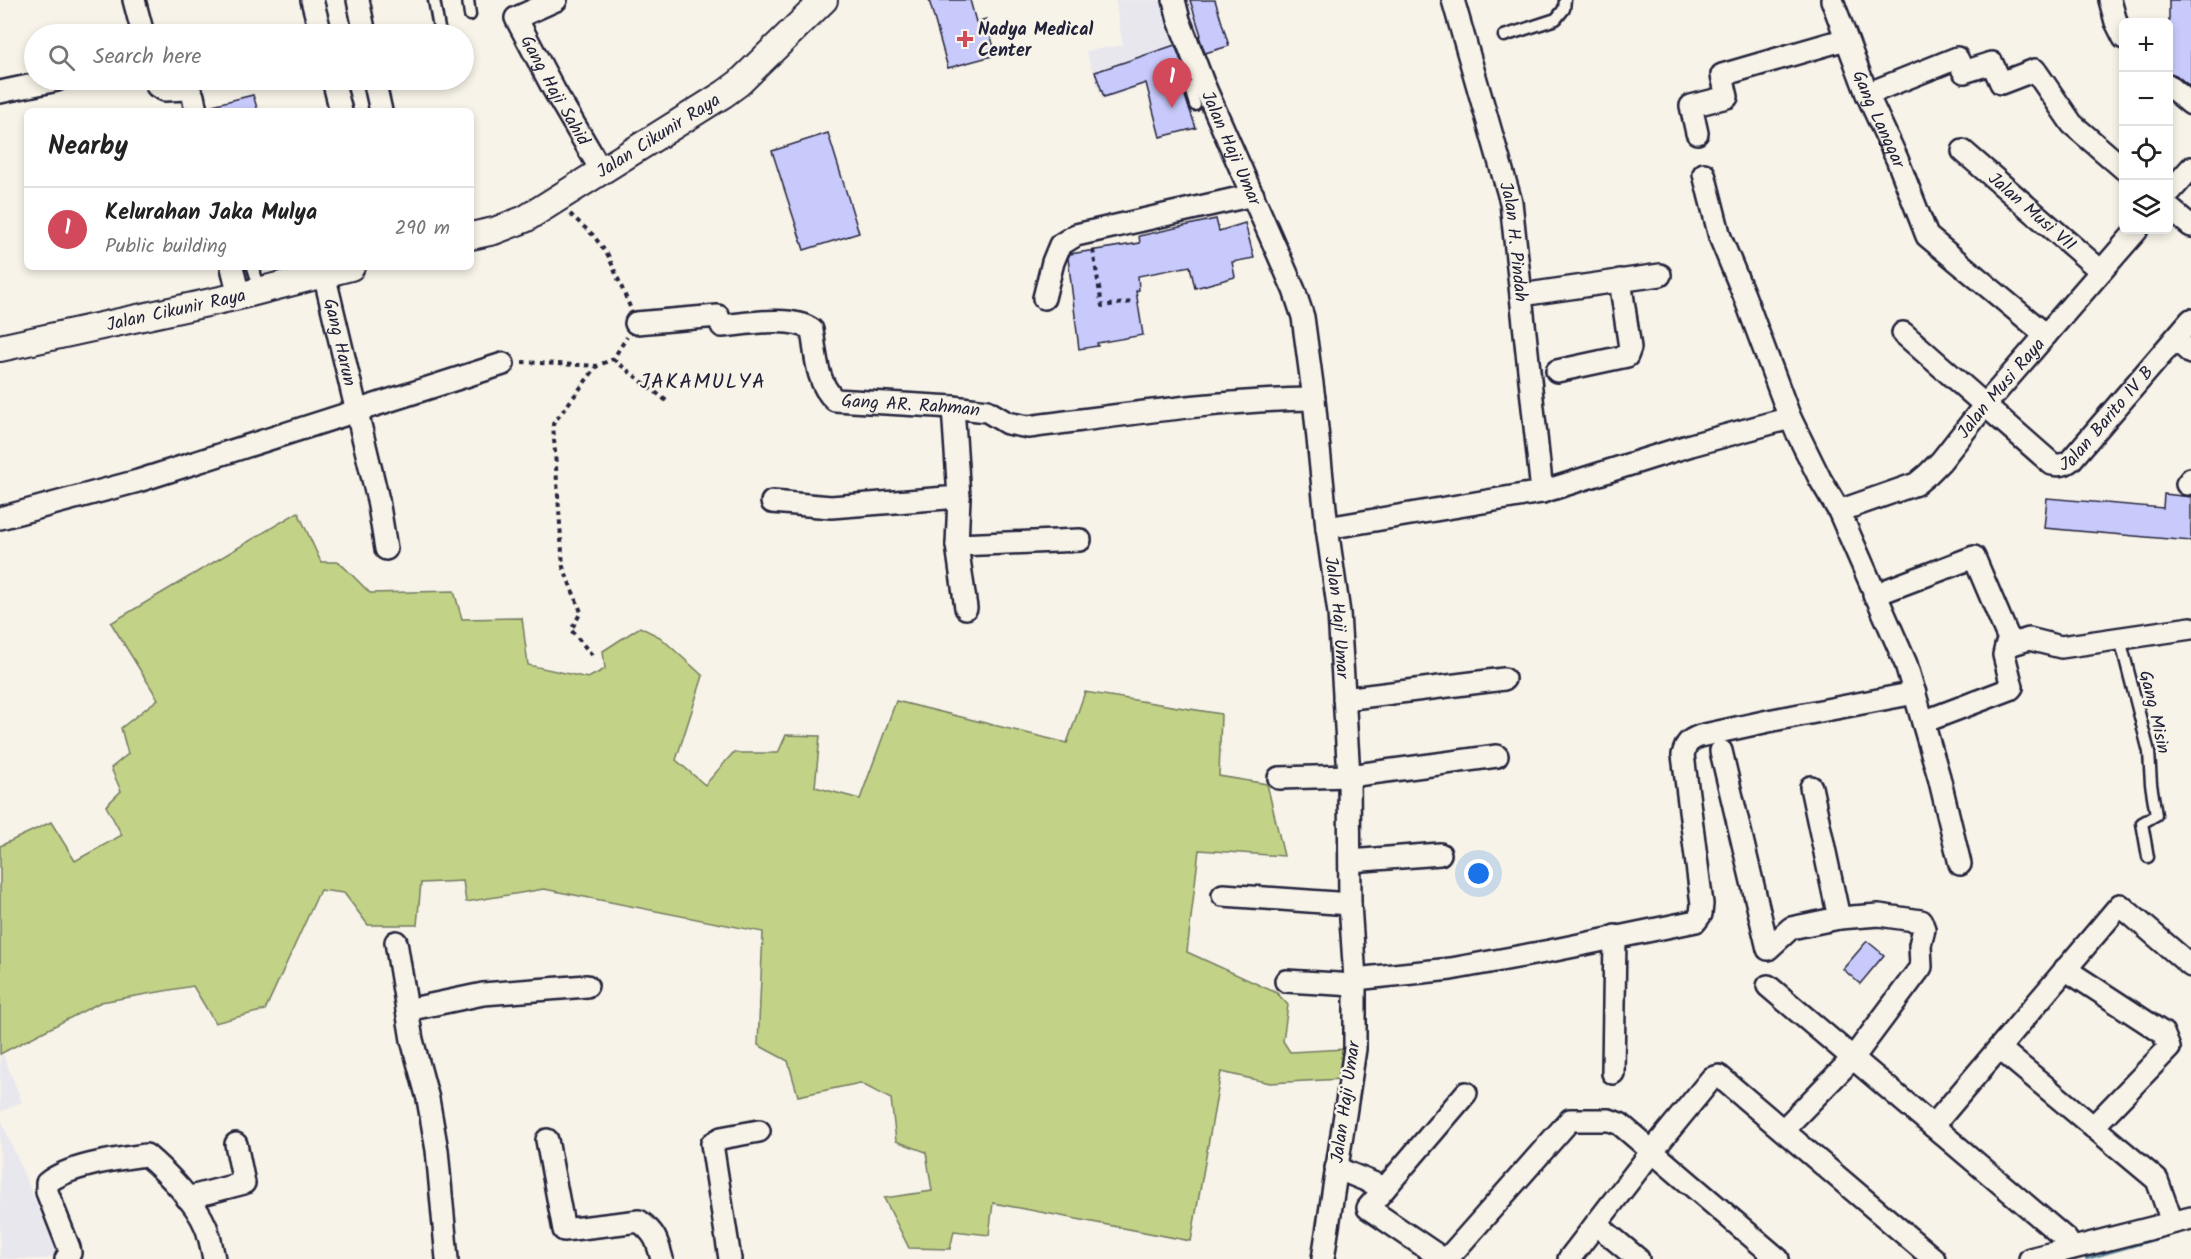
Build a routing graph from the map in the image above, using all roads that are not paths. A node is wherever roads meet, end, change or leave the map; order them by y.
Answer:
1 (134, 0) edge
2 (312, 0) edge
3 (358, 0) edge
4 (434, 0) edge
5 (468, 0) edge
6 (556, 0) edge
7 (824, 0) edge
8 (1174, 0) edge
9 (1453, 0) edge
10 (1565, 0) edge
11 (1832, 0) edge
12 (2110, 0) edge
13 (470, 15) dead end
14 (141, 24) edge
15 (318, 24) edge
16 (363, 24) edge
17 (438, 24) edge
18 (2119, 28) edge
19 (1504, 36) dead end
20 (1846, 39) junction
21 (1203, 83) junction
22 (24, 87) edge
23 (2173, 88) edge
24 (189, 90) edge
25 (336, 90) edge
26 (376, 90) edge
27 (0, 92) edge
28 (1867, 94) junction
29 (2191, 104) edge
30 (1195, 105) dead end
31 (195, 108) edge
32 (341, 108) edge
33 (380, 108) edge
34 (1697, 133) dead end
35 (1963, 151) dead end
36 (2119, 165) edge
37 (2191, 168) edge
38 (601, 170) junction
39 (1704, 174) dead end
40 (2173, 189) edge
41 (1253, 195) junction
42 (2173, 210) edge
43 (2191, 226) edge
44 (2134, 234) edge
45 (474, 235) edge
46 (235, 270) edge
47 (2101, 271) junction
48 (320, 272) edge
49 (1660, 275) dead end
50 (1620, 280) junction
51 (251, 285) edge
52 (1521, 295) junction
53 (1044, 298) dead end
54 (2191, 320) edge
55 (636, 322) road end
56 (1903, 333) dead end
57 (2046, 335) junction
58 (2175, 339) junction
59 (0, 348) edge
60 (2191, 353) edge
61 (503, 364) road end
62 (1557, 371) dead end
63 (1314, 399) junction
64 (1985, 405) junction
65 (953, 407) junction
66 (357, 411) junction
67 (1791, 418) junction
68 (1542, 492) junction
69 (959, 497) junction
70 (772, 502) dead end
71 (1839, 511) junction
72 (0, 518) edge
73 (1327, 528) junction
74 (1080, 540) dead end
75 (957, 545) junction
76 (386, 549) dead end
77 (1874, 595) junction
78 (966, 608) dead end
79 (2191, 628) edge
80 (2120, 639) junction
81 (2011, 644) junction
82 (1504, 678) dead end
83 (1915, 693) junction
84 (1344, 699) junction
85 (1923, 722) junction
86 (1721, 751) dead end
87 (1497, 756) dead end
88 (1349, 776) junction
89 (1279, 778) dead end
90 (1811, 787) dead end
91 (1440, 854) dead end
92 (2148, 856) dead end
93 (1350, 861) junction
94 (1960, 864) dead end
95 (1223, 895) dead end
96 (1350, 904) junction
97 (1839, 918) junction
98 (1616, 936) junction
99 (396, 942) dead end
100 (2191, 966) edge
101 (2065, 969) junction
102 (1286, 981) dead end
103 (1355, 982) junction
104 (587, 987) dead end
105 (1768, 987) dead end
106 (407, 1010) junction
107 (1999, 1048) junction
108 (1853, 1058) junction
109 (1613, 1073) dead end
110 (1466, 1093) dead end
111 (1933, 1126) junction
112 (2093, 1127) junction
113 (1783, 1130) junction
114 (759, 1131) dead end
115 (547, 1140) dead end
116 (236, 1144) dead end
117 (1653, 1150) junction
118 (1336, 1168) junction
119 (1385, 1188) junction
120 (187, 1197) junction
121 (2182, 1220) edge
122 (1596, 1224) junction
123 (2071, 1252) edge
124 (66, 1259) edge
125 (214, 1259) edge
126 (447, 1259) edge
127 (662, 1259) edge
128 (730, 1259) edge
129 (1323, 1259) edge
130 (1445, 1259) edge
131 (1569, 1259) edge
132 (1638, 1259) edge
133 (1778, 1259) edge
134 (1934, 1259) edge
135 (2030, 1259) edge

1 - 14 street
2 - 15 street
3 - 16 street
4 - 17 lane
5 - 13 lane
6 - 38 street, Gang Haji Sahid
7 - 38 street, Jalan Cikunir Raya
8 - 21 street, Jalan Haji Umar
9 - 52 street, Jalan H. Pindah
10 - 19 lane
11 - 20 street, Gang Langgar
12 - 18 street
20 - 28 street, Gang Langgar
20 - 34 street
21 - 30 lane
21 - 41 street, Jalan Haji Umar
22 - 27 street
23 - 29 street
24 - 31 street
25 - 32 street
26 - 33 street
28 - 36 street
28 - 57 street, Gang Langgar
35 - 47 street, Jalan Musi VII
37 - 40 street
38 - 45 street, Jalan Cikunir Raya
39 - 67 street
41 - 53 street
41 - 63 street, Jalan Haji Umar
42 - 43 street
44 - 47 street, Jalan Musi Raya
46 - 51 street
47 - 57 street, Jalan Musi Raya
48 - 51 street, Jalan Cikunir Raya
48 - 66 street, Gang Harun
49 - 50 street
50 - 52 street
50 - 62 street
51 - 59 street, Jalan Cikunir Raya
52 - 68 street, Jalan H. Pindah
54 - 58 street, Jalan Barito IV B
55 - 65 street, Gang AR. Rahman
56 - 64 street, Jalan Barito IV B
57 - 64 street, Jalan Musi Raya
58 - 60 street
58 - 64 street, Jalan Barito IV B
61 - 66 street
63 - 65 street, Gang AR. Rahman
63 - 73 street, Jalan Haji Umar
64 - 71 street, Jalan Musi Raya
65 - 69 street
66 - 72 street
66 - 76 street, Gang Harun
67 - 68 street
67 - 71 street
68 - 73 street
69 - 70 street
69 - 75 street
71 - 77 street
73 - 84 street, Jalan Haji Umar
74 - 75 street
75 - 78 street
77 - 81 street
77 - 83 street
79 - 80 street
80 - 81 street
80 - 92 lane, Gang Misin
81 - 85 street
82 - 84 street
83 - 85 street
83 - 98 street
84 - 88 street, Jalan Haji Umar
85 - 94 street
86 - 97 street
87 - 88 street
88 - 89 street
88 - 93 street, Jalan Haji Umar
90 - 97 street
91 - 93 street
93 - 96 street, Jalan Haji Umar
95 - 96 street
96 - 103 street, Jalan Haji Umar
97 - 108 street
98 - 103 street
98 - 109 street
99 - 106 street
100 - 101 street
101 - 107 street
101 - 112 street
102 - 103 street
103 - 118 street, Jalan Haji Umar
104 - 106 street
105 - 108 street
106 - 126 street
107 - 111 street
107 - 112 street
108 - 111 street
108 - 113 street
110 - 119 street
111 - 123 street
112 - 121 street
113 - 117 street
113 - 134 street
114 - 128 street
115 - 127 street
116 - 120 street
117 - 122 street
117 - 130 street
117 - 133 street
118 - 119 street
118 - 129 street, Jalan Haji Umar
119 - 130 street
120 - 124 street
120 - 125 street
121 - 123 street
122 - 131 street
122 - 132 street
123 - 135 street

